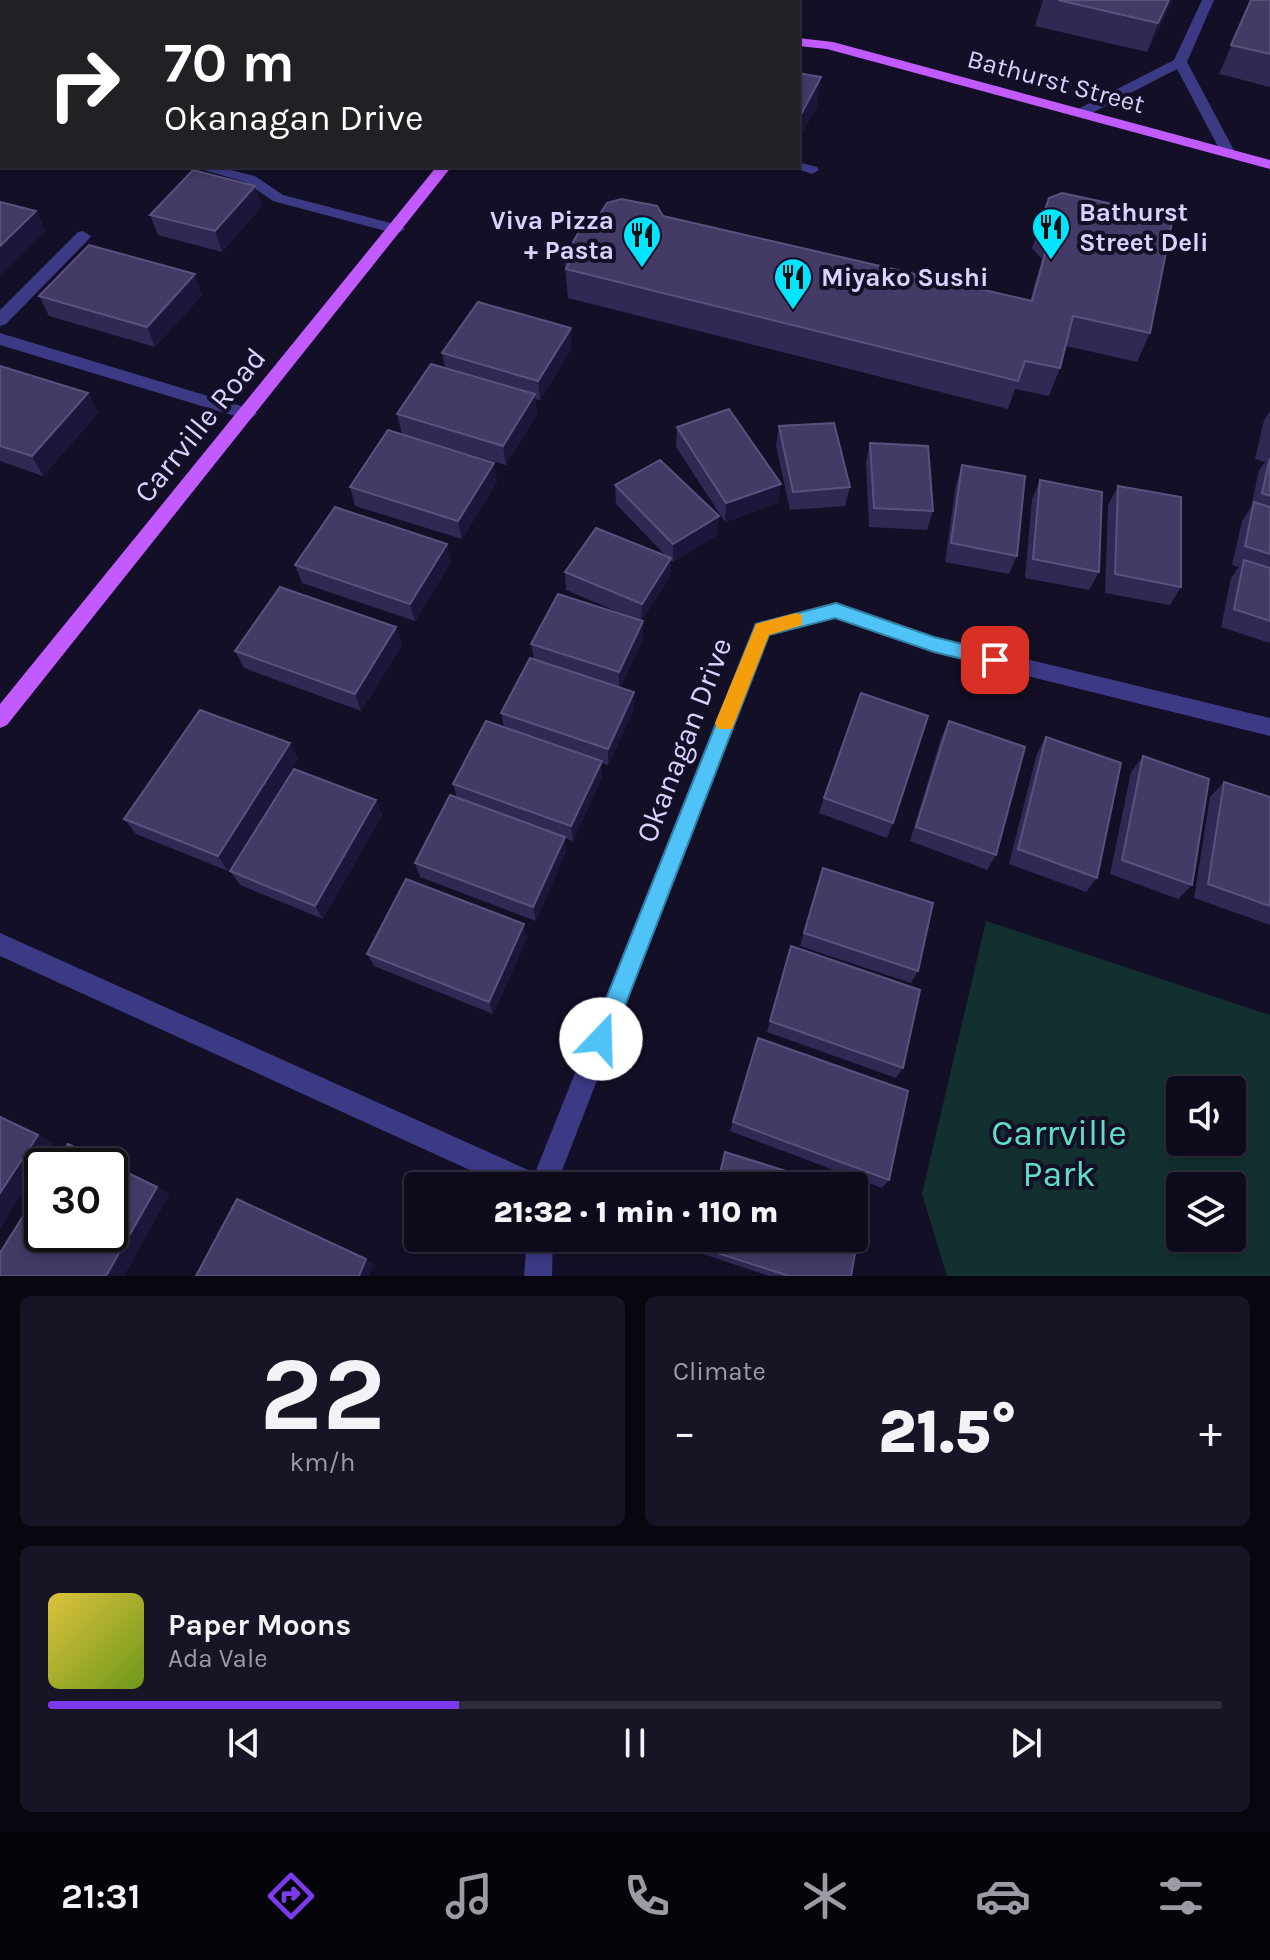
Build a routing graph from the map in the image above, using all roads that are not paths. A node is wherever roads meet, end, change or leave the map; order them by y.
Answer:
1 (1208, 0) edge
2 (800, 27) edge
3 (800, 42) edge
4 (828, 45) junction
5 (1180, 62) junction
6 (1081, 113) junction
7 (1229, 154) junction
8 (1270, 165) edge
9 (800, 167) edge
10 (205, 168) edge
11 (443, 168) edge
12 (812, 170) dead end
13 (397, 229) junction
14 (83, 236) dead end
15 (0, 320) edge
16 (0, 339) edge
17 (248, 414) junction
18 (0, 719) edge
19 (1270, 727) edge
20 (0, 944) edge
21 (504, 1172) edge
22 (549, 1172) edge
23 (539, 1252) edge
24 (538, 1276) edge

1 - 5 street
2 - 4 main road, Bathurst Street
3 - 4 main road, Bathurst Street
4 - 6 main road, Bathurst Street
5 - 6 street
5 - 7 street
6 - 7 main road, Bathurst Street
7 - 8 main road, Bathurst Street
9 - 12 street
10 - 13 street
11 - 13 main road, Carrville Road
13 - 17 main road, Carrville Road
14 - 15 street
16 - 17 street
17 - 18 main road, Carrville Road
19 - 22 street, Okanagan Drive
20 - 21 street
23 - 24 street

